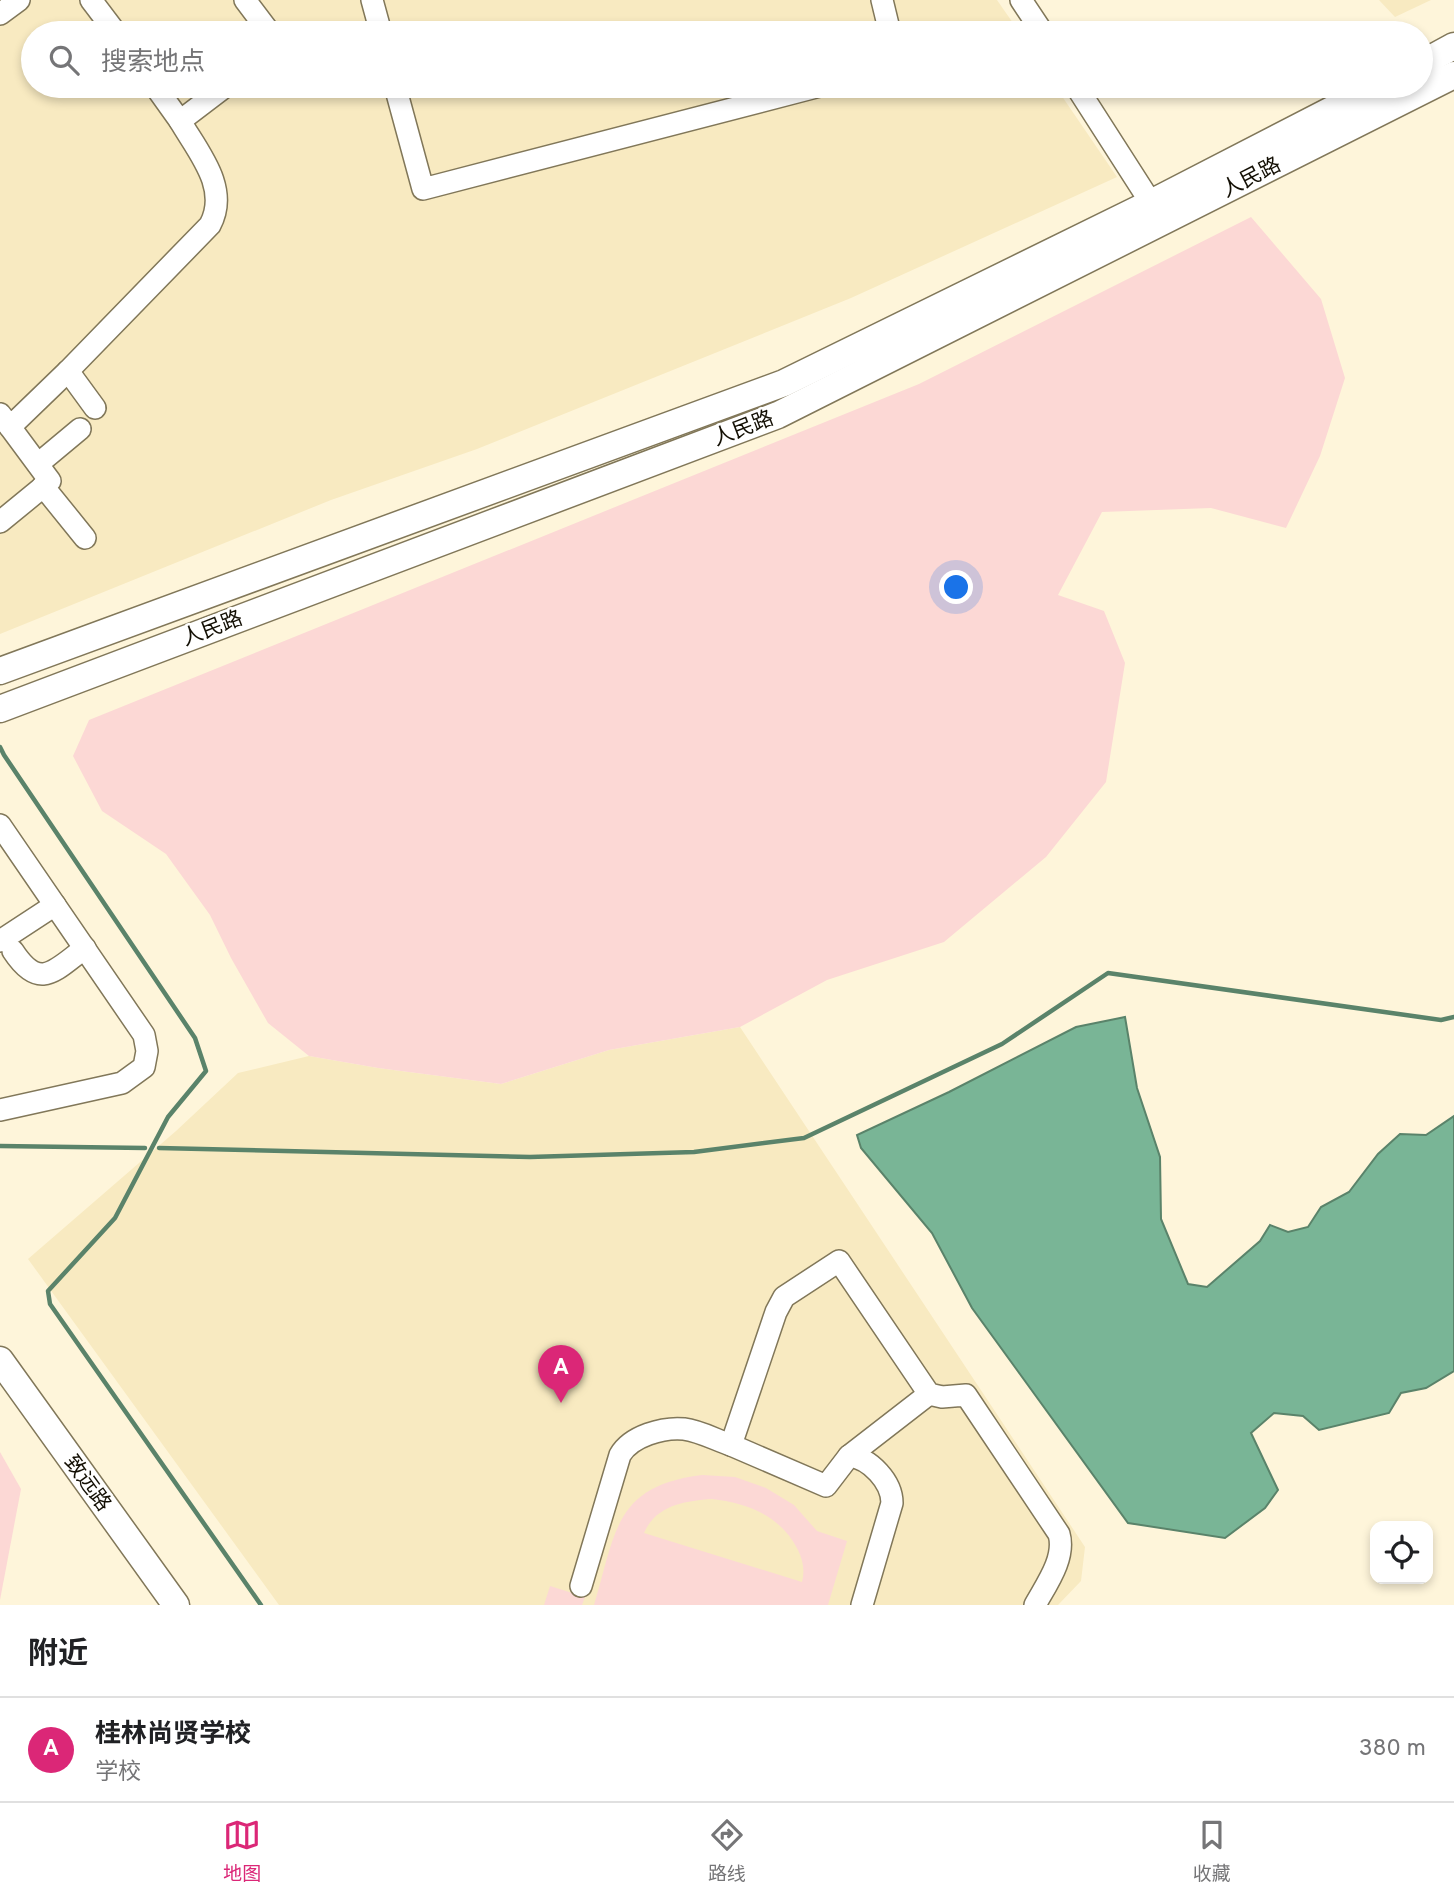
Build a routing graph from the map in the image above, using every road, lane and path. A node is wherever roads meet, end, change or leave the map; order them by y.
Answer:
1 (19, 0) edge
2 (91, 0) edge
3 (245, 0) edge
4 (372, 0) edge
5 (883, 0) edge
6 (1021, 0) edge
7 (0, 14) edge
8 (107, 21) edge
9 (261, 21) edge
10 (378, 21) edge
11 (887, 21) edge
12 (1035, 21) edge
13 (1454, 46) edge
14 (1433, 57) edge
15 (1454, 75) edge
16 (1433, 86) edge
17 (164, 98) edge
18 (210, 98) edge
19 (398, 98) edge
20 (774, 98) edge
21 (1084, 98) edge
22 (1355, 98) edge
23 (1408, 98) edge
24 (180, 121) junction
25 (1151, 203) junction
26 (68, 371) junction
27 (96, 408) dead end
28 (5, 420) edge
29 (80, 429) dead end
30 (38, 464) junction
31 (43, 486) junction
32 (0, 522) edge
33 (85, 538) dead end
34 (0, 671) edge
35 (0, 709) edge
36 (0, 825) edge
37 (55, 905) junction
38 (7, 946) edge
39 (85, 948) junction
40 (0, 1110) edge
41 (0, 1360) edge
42 (929, 1394) junction
43 (731, 1445) junction
44 (849, 1457) junction
45 (582, 1586) dead end
46 (176, 1605) edge
47 (862, 1605) edge
48 (1035, 1605) edge

1 - 7 street
2 - 8 street
3 - 9 street
4 - 10 street
5 - 11 street
6 - 12 street
13 - 14 main road
15 - 16 main road, 人民路
17 - 24 street
18 - 24 street
19 - 20 street
21 - 25 street
22 - 25 main road, 人民路
23 - 35 main road, 人民路
24 - 26 street
25 - 34 main road, 人民路
26 - 27 street
26 - 28 street
28 - 30 street
29 - 30 street
30 - 31 street
31 - 32 street
31 - 33 street
36 - 37 street
37 - 38 street
37 - 39 street
38 - 39 street
39 - 40 street
41 - 46 main road, 致远路
42 - 43 street
42 - 44 street
42 - 48 street
43 - 44 street
43 - 45 street
44 - 47 street

